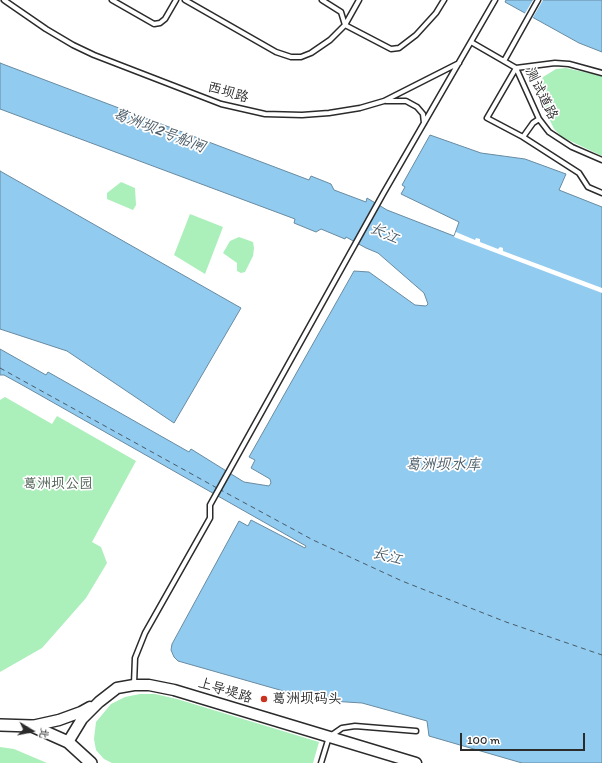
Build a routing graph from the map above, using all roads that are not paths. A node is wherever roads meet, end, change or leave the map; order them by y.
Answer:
1 (4, 0) edge
2 (112, 0) edge
3 (176, 0) edge
4 (185, 0) edge
5 (322, 0) edge
6 (359, 0) edge
7 (444, 0) edge
8 (495, 0) edge
9 (538, 0) edge
10 (345, 25) junction
11 (471, 42) junction
12 (504, 61) junction
13 (459, 63) junction
14 (516, 68) junction
15 (602, 73) edge
16 (384, 101) junction
17 (539, 119) junction
18 (424, 124) junction
19 (523, 137) junction
20 (602, 160) edge
21 (602, 193) edge
22 (134, 685) junction
23 (99, 702) junction
24 (0, 725) edge
25 (32, 726) junction
26 (416, 731) dead end
27 (329, 737) junction
28 (68, 742) junction
29 (91, 763) edge
30 (321, 763) edge
31 (416, 763) edge

1 - 16 lane, 西坝路
2 - 3 lane
4 - 10 lane
5 - 10 lane
6 - 10 lane
7 - 10 lane
8 - 11 lane
9 - 12 lane
11 - 12 lane
11 - 13 lane
12 - 14 lane
13 - 16 lane, 西坝路
13 - 18 lane
14 - 15 lane, 测试道路
14 - 17 lane, 测试道路
14 - 19 lane
16 - 18 lane
17 - 19 lane
17 - 20 lane, 测试道路
18 - 22 lane
19 - 21 lane
22 - 23 street, 上导堤路
22 - 27 street, 上导堤路
23 - 25 street
23 - 28 street, 上导堤路
24 - 25 main road
25 - 28 main road
26 - 27 lane
27 - 30 lane
27 - 31 street, 上导堤路
28 - 29 main road

